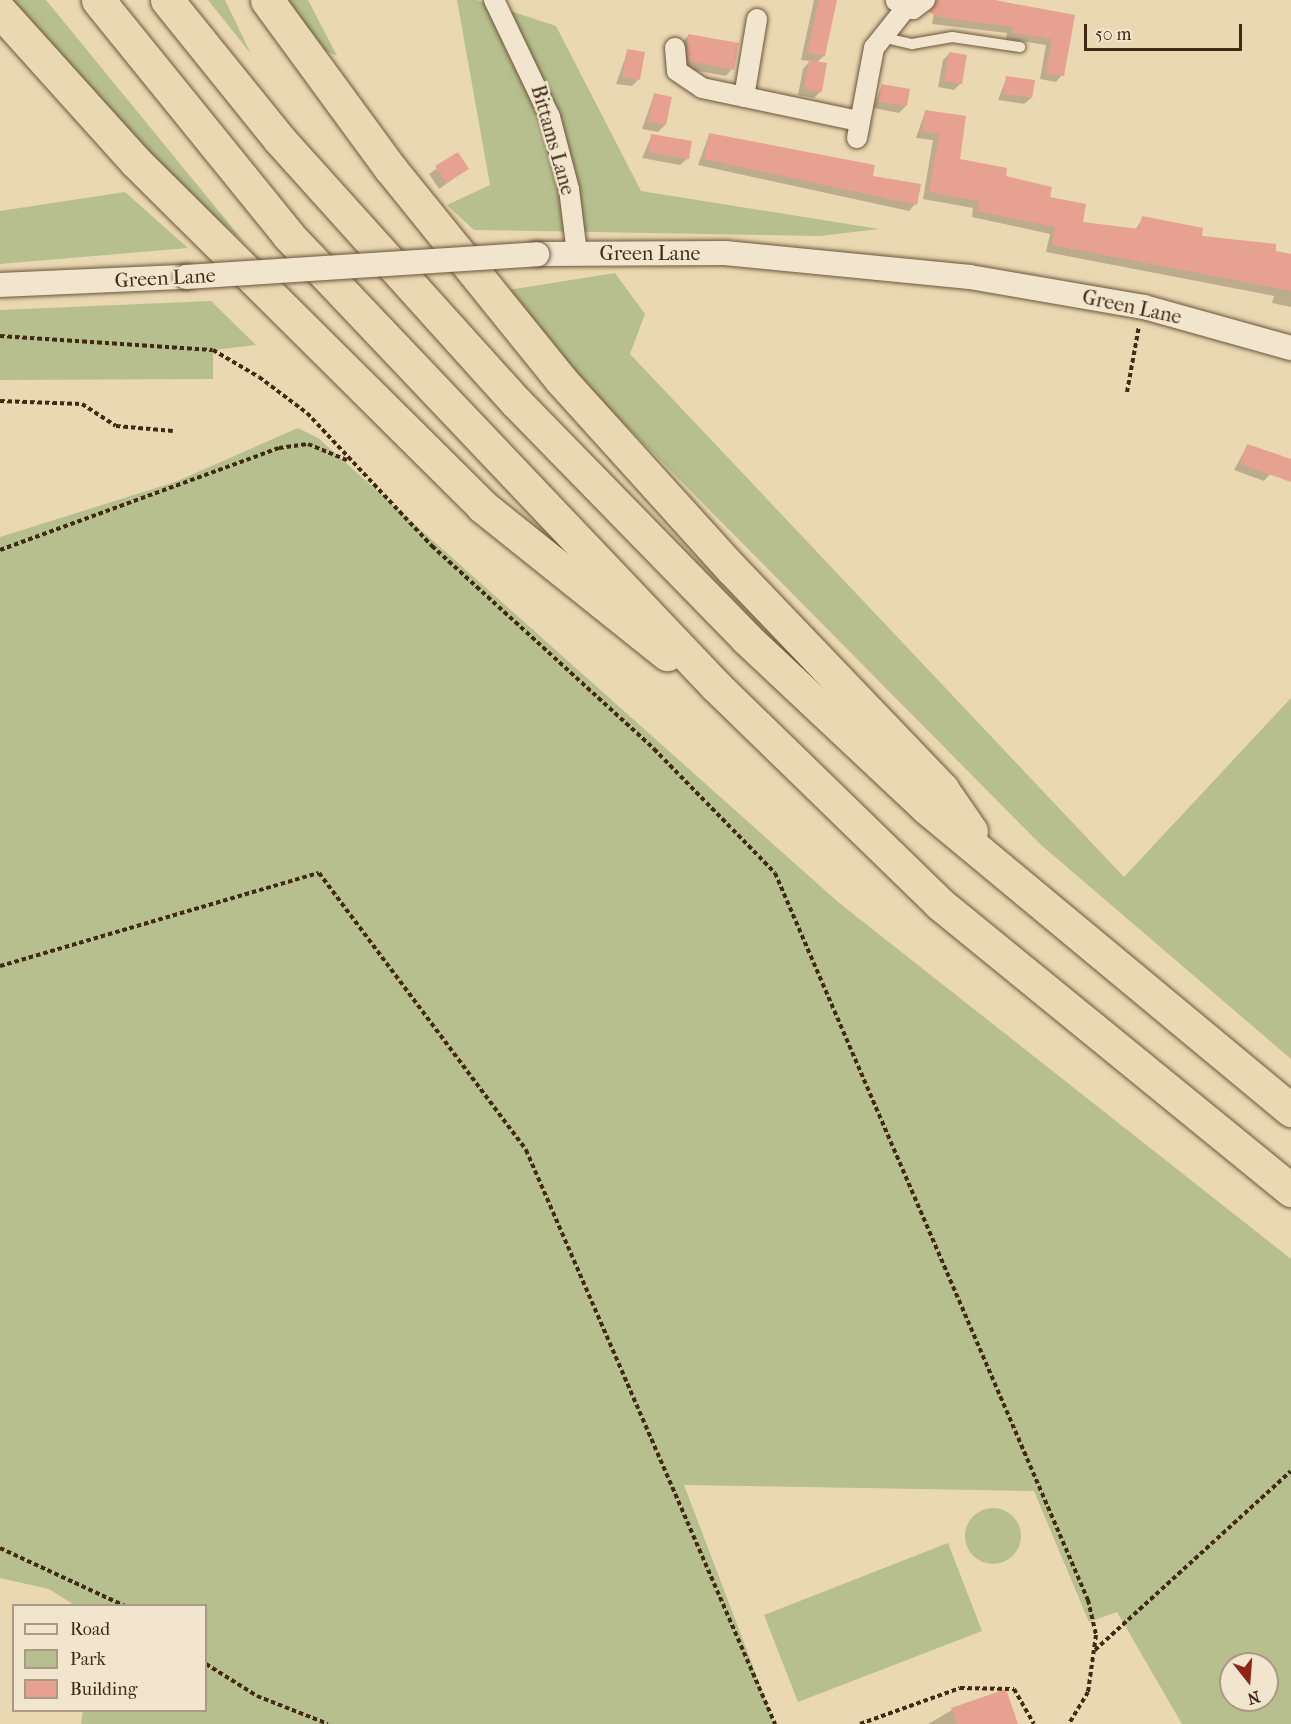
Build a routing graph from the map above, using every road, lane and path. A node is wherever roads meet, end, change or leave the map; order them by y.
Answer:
1 (98, 0) edge
2 (167, 0) edge
3 (267, 0) edge
4 (494, 0) edge
5 (925, 0) edge
6 (900, 4) edge
7 (0, 11) edge
8 (757, 19) dead end
9 (879, 37) junction
10 (1020, 47) dead end
11 (675, 48) dead end
12 (744, 97) junction
13 (577, 253) junction
14 (0, 285) edge
15 (1155, 304) junction
16 (0, 336) edge
17 (1291, 348) edge
18 (1128, 392) dead end
19 (0, 401) edge
20 (173, 431) dead end
21 (353, 462) junction
22 (0, 550) edge
23 (716, 686) junction
24 (996, 867) junction
25 (0, 966) edge
26 (1291, 1110) edge
27 (1291, 1190) edge
28 (1291, 1471) edge
29 (0, 1548) edge
30 (123, 1604) edge
31 (1094, 1651) junction
32 (207, 1665) edge
33 (328, 1724) edge
34 (775, 1724) edge
35 (860, 1724) edge
36 (1034, 1724) edge
37 (1069, 1724) edge

1 - 23 highway
2 - 24 highway
3 - 24 highway
4 - 13 street, Bittams Lane
5 - 6 street
6 - 9 street
7 - 23 highway
8 - 12 street
9 - 10 lane
9 - 12 street
11 - 12 street
13 - 14 street, Green Lane, bridge
13 - 15 street, Green Lane
15 - 17 street, Green Lane
15 - 18 path
16 - 21 path
19 - 20 path
21 - 22 path
21 - 31 path
23 - 27 highway
24 - 26 highway
25 - 34 path
28 - 31 path
29 - 30 path
31 - 37 path
32 - 33 path
35 - 36 path

